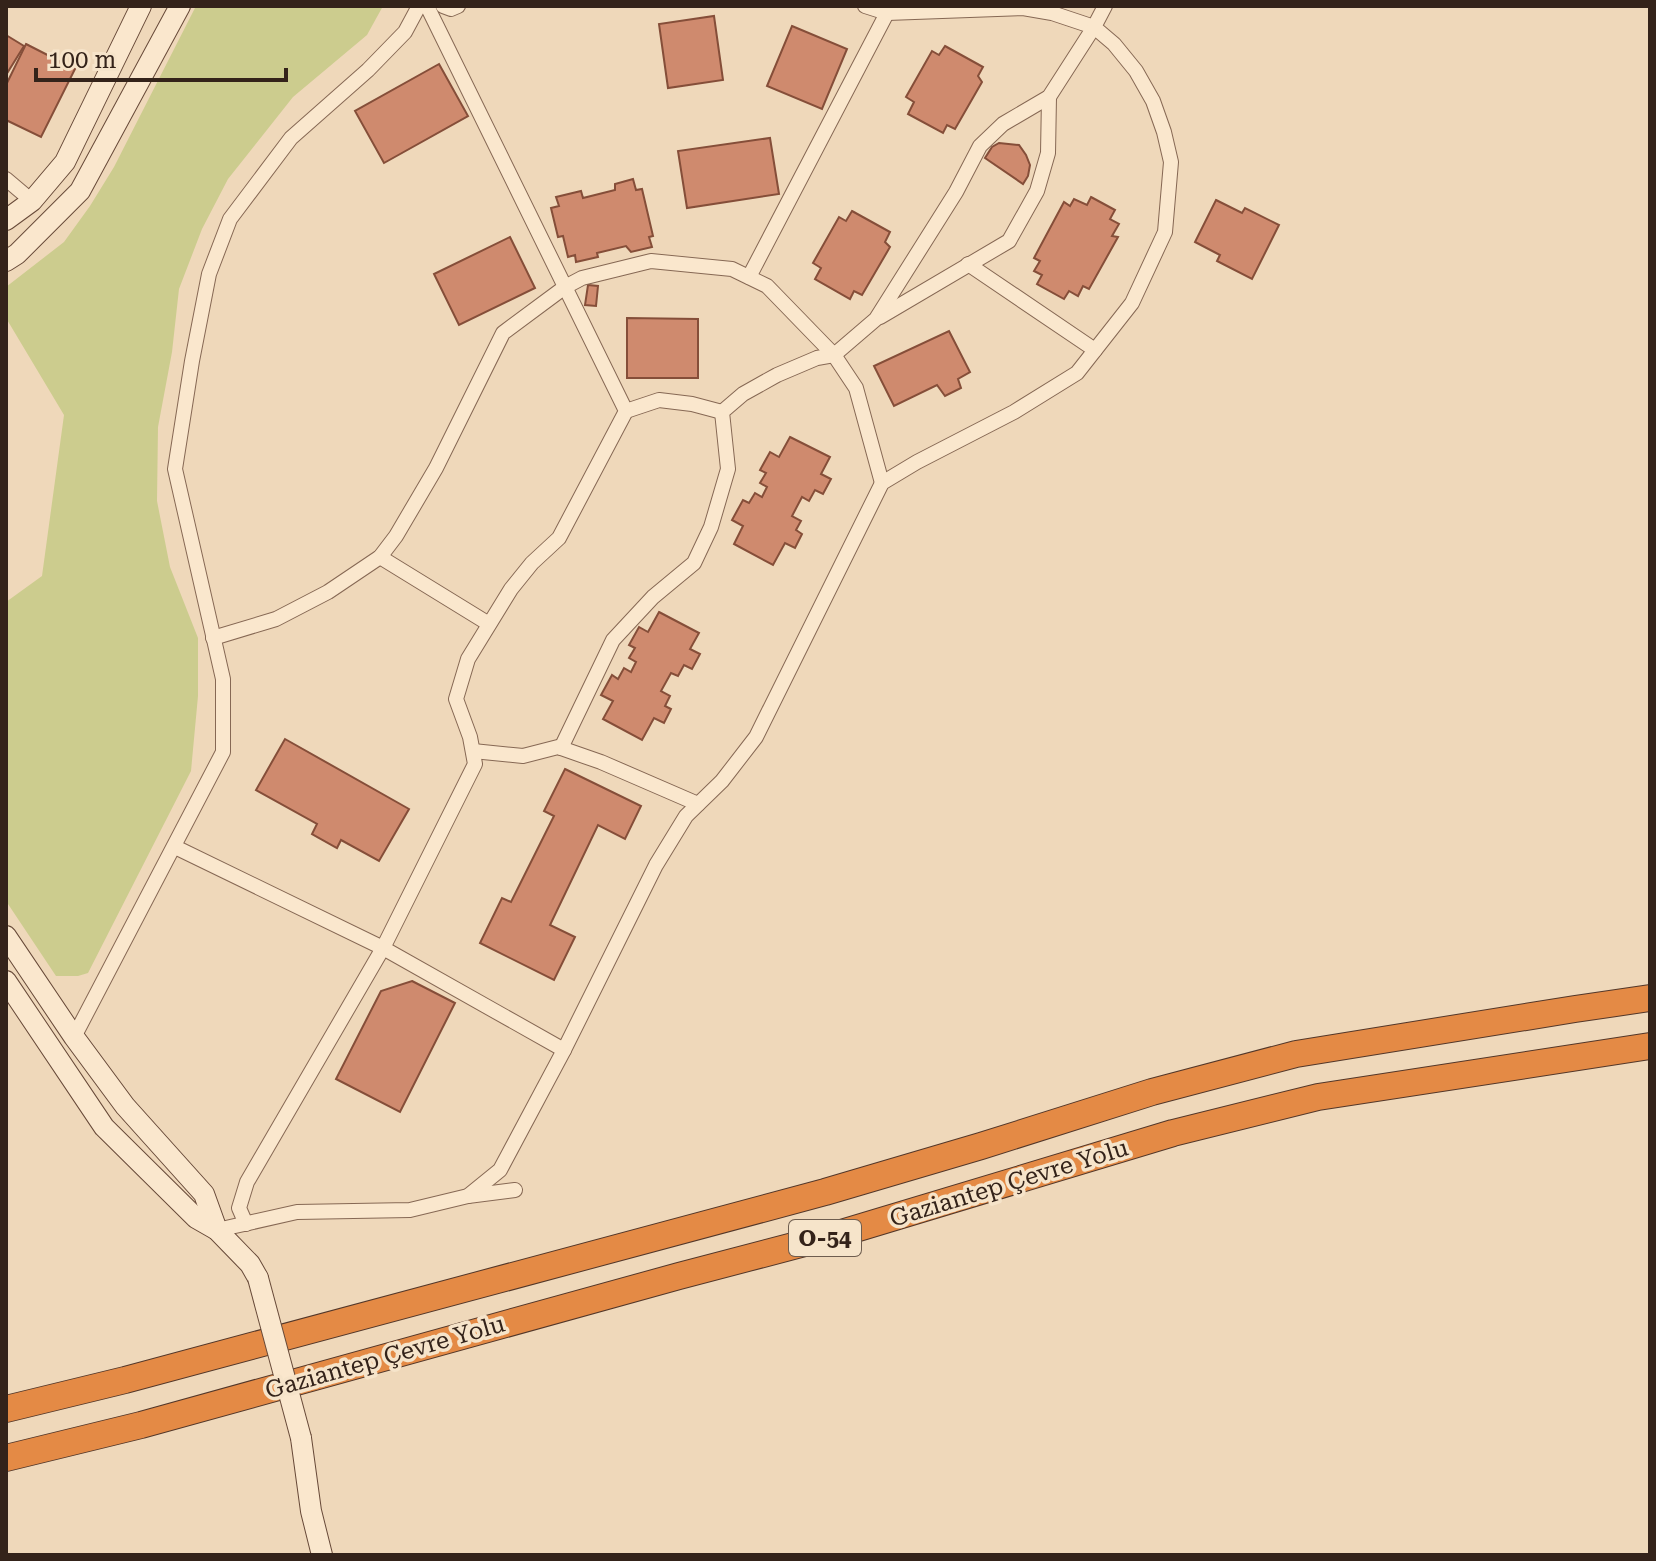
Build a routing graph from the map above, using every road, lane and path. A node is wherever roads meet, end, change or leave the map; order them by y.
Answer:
1 (141, 6) edge
2 (180, 6) edge
3 (419, 6) edge
4 (427, 6) edge
5 (443, 6) edge
6 (458, 6) edge
7 (865, 6) edge
8 (1105, 6) edge
9 (887, 13) junction
10 (1094, 27) junction
11 (1049, 97) junction
12 (6, 179) edge
13 (32, 201) junction
14 (6, 220) edge
15 (6, 261) edge
16 (968, 264) junction
17 (749, 277) junction
18 (565, 287) junction
19 (876, 319) junction
20 (1095, 350) junction
21 (834, 355) junction
22 (626, 411) junction
23 (722, 412) junction
24 (882, 483) junction
25 (380, 557) junction
26 (489, 624) junction
27 (213, 638) junction
28 (561, 748) junction
29 (473, 751) junction
30 (698, 804) junction
31 (175, 847) junction
32 (6, 936) edge
33 (383, 948) junction
34 (6, 981) edge
35 (1650, 998) edge
36 (74, 1037) junction
37 (1650, 1046) edge
38 (564, 1050) junction
39 (515, 1190) dead end
40 (468, 1196) junction
41 (246, 1224) junction
42 (217, 1230) junction
43 (6, 1409) edge
44 (6, 1458) edge
45 (322, 1555) edge

1 - 13 street
2 - 15 street
3 - 27 street
4 - 18 street
5 - 6 street
7 - 9 street
8 - 10 street
9 - 10 street
9 - 17 street
10 - 11 street
10 - 20 street
11 - 16 street
11 - 19 street
12 - 13 street
13 - 14 street
16 - 19 street
16 - 20 street
17 - 18 street
17 - 21 street
18 - 22 street
18 - 25 street
19 - 21 street
20 - 24 street
21 - 23 street
21 - 24 street
22 - 23 street
22 - 26 street
23 - 28 street
24 - 30 street
25 - 26 street
25 - 27 street
26 - 29 street
27 - 31 street
28 - 29 street
28 - 30 street
29 - 33 street
30 - 38 street
31 - 33 street
31 - 36 street
32 - 36 street
33 - 38 street
33 - 41 street
34 - 42 street
35 - 43 highway, Gaziantep Çevre Yolu / O-54
36 - 42 street
37 - 44 highway, Gaziantep Çevre Yolu / O-54
38 - 40 street
39 - 40 street
40 - 41 street
41 - 42 street
42 - 45 street, bridge

